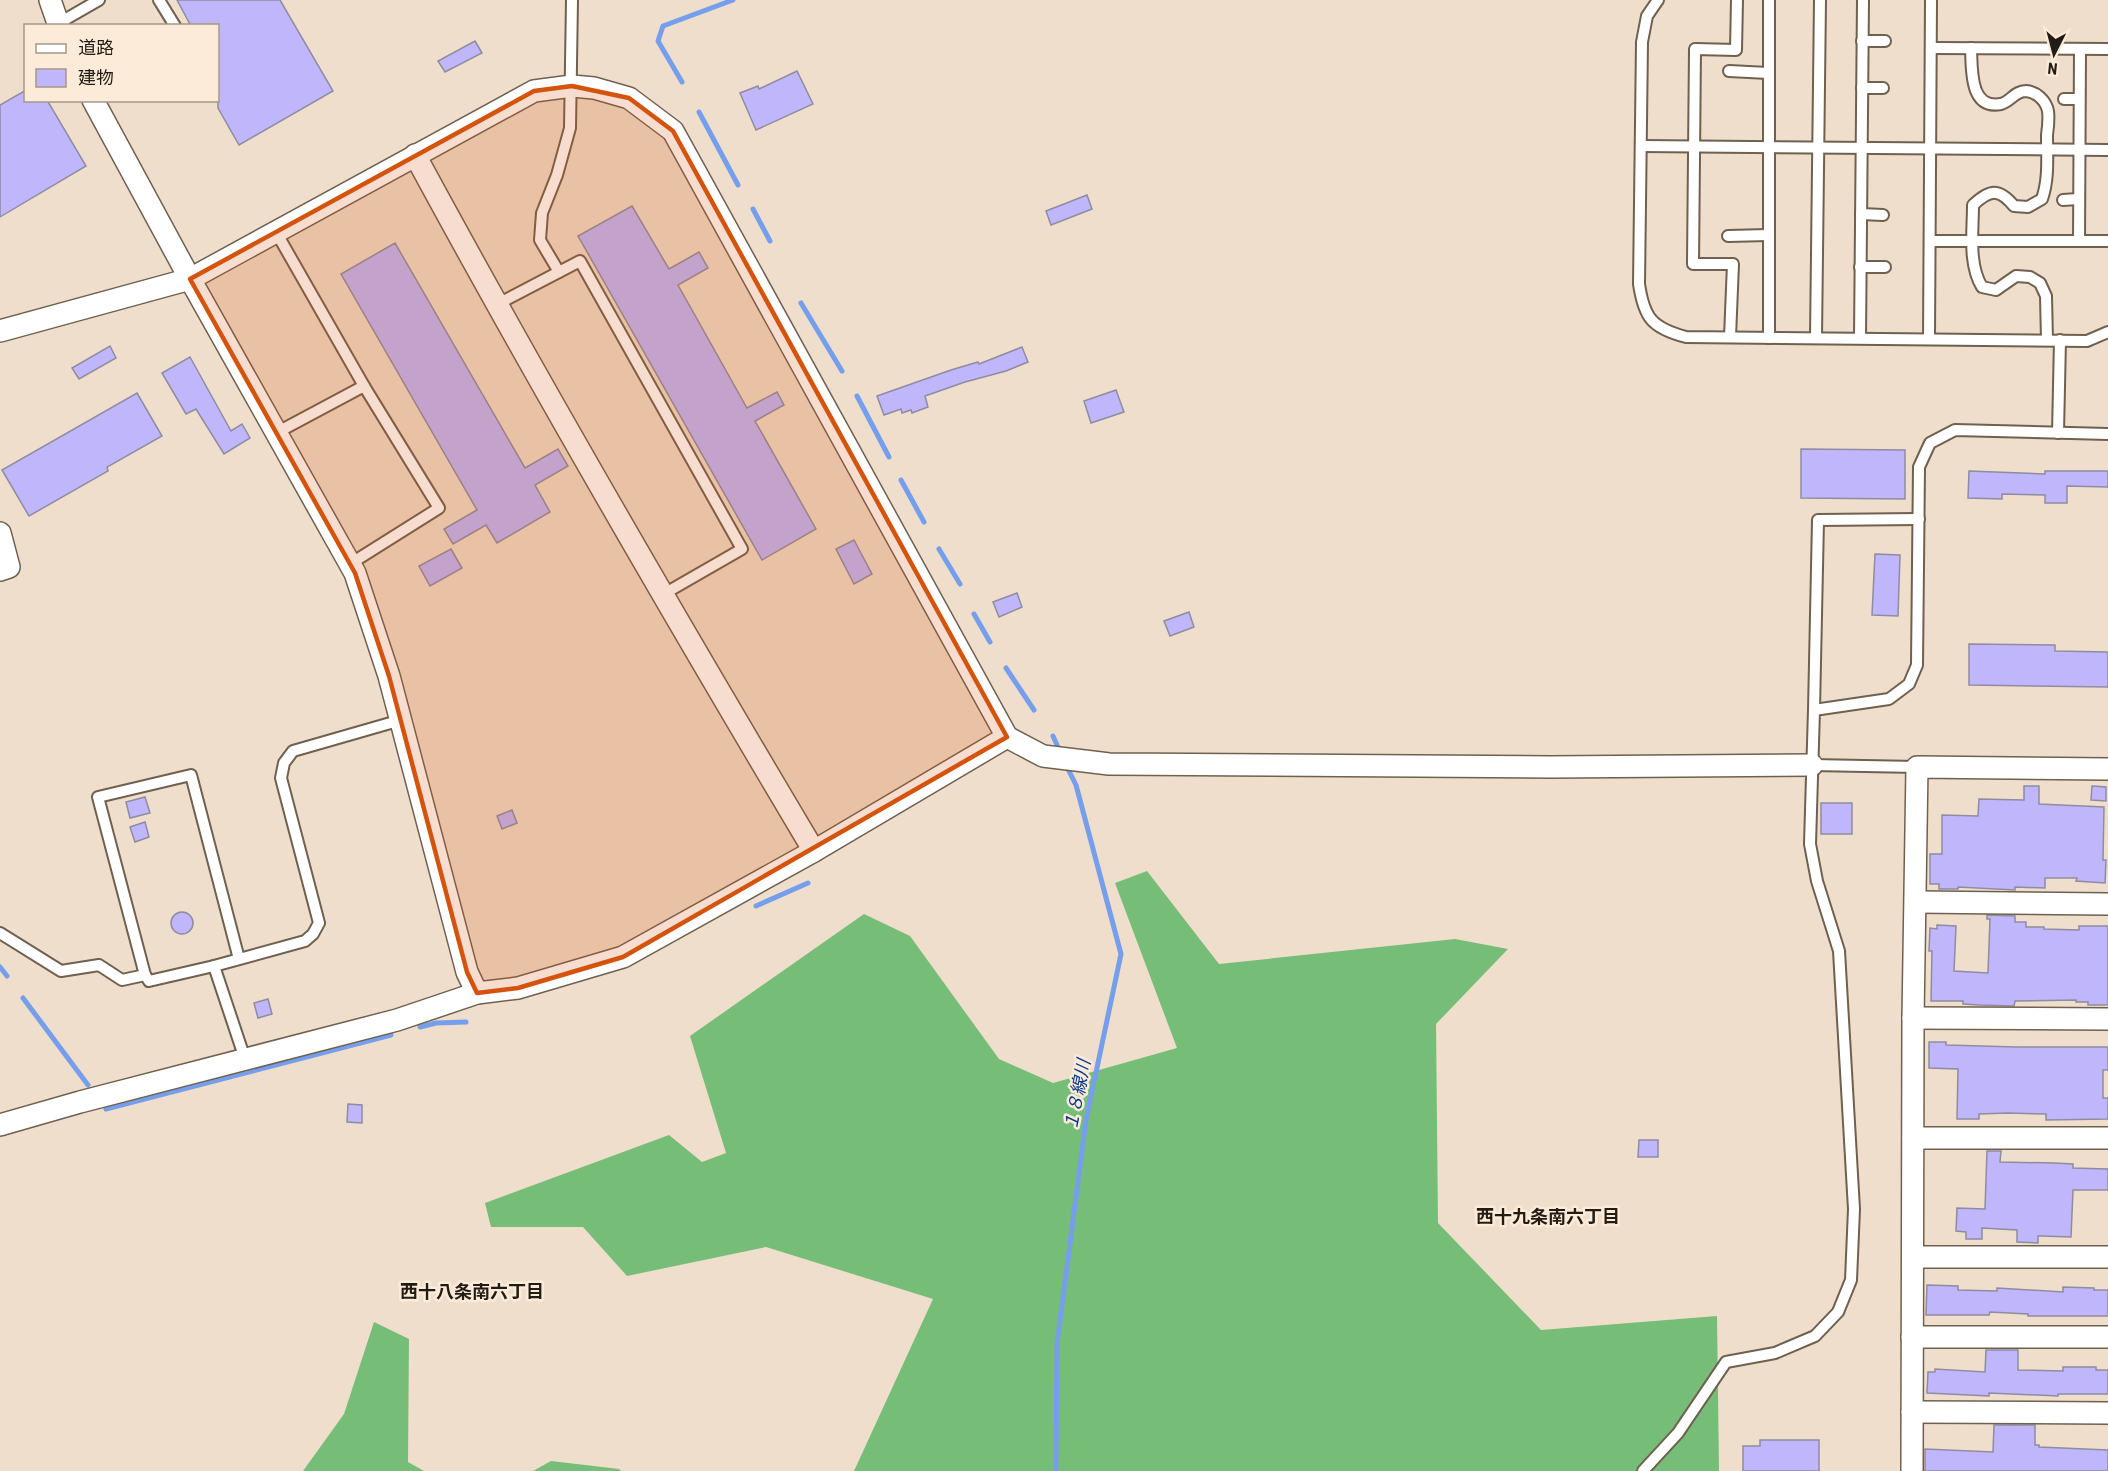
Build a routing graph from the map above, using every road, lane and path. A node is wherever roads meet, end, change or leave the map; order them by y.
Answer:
1 (50, 0) edge
2 (99, 0) edge
3 (159, 0) edge
4 (572, 0) edge
5 (1658, 0) edge
6 (1737, 0) edge
7 (1769, 0) edge
8 (1820, 0) edge
9 (1863, 0) edge
10 (1931, 0) edge
11 (59, 24) edge
12 (175, 24) edge
13 (1862, 41) junction
14 (1885, 41) dead end
15 (1931, 48) junction
16 (1971, 48) junction
17 (2080, 49) junction
18 (2108, 49) edge
19 (1729, 71) dead end
20 (1768, 73) junction
21 (572, 86) junction
22 (1862, 88) junction
23 (1883, 88) dead end
24 (2064, 99) dead end
25 (2079, 99) junction
26 (94, 102) edge
27 (1641, 146) junction
28 (1695, 147) junction
29 (1768, 148) junction
30 (1818, 148) junction
31 (1861, 149) junction
32 (1930, 150) junction
33 (2047, 150) junction
34 (2078, 150) junction
35 (2108, 150) edge
36 (415, 155) junction
37 (2078, 199) junction
38 (2063, 200) dead end
39 (1861, 214) junction
40 (1882, 215) dead end
41 (276, 232) junction
42 (1768, 235) junction
43 (1728, 236) dead end
44 (1930, 241) junction
45 (1974, 241) junction
46 (2079, 241) junction
47 (2108, 241) edge
48 (1860, 267) junction
49 (1885, 267) dead end
50 (559, 272) junction
51 (190, 279) junction
52 (496, 305) junction
53 (0, 331) edge
54 (2108, 332) edge
55 (1730, 338) junction
56 (1769, 338) junction
57 (1816, 338) junction
58 (1860, 338) junction
59 (1929, 339) junction
60 (2047, 340) junction
61 (2060, 340) junction
62 (364, 386) junction
63 (276, 433) junction
64 (2058, 433) junction
65 (2108, 434) edge
66 (1919, 519) junction
67 (0, 533) edge
68 (350, 564) junction
69 (0, 570) edge
70 (662, 595) junction
71 (1814, 710) junction
72 (401, 720) junction
73 (1006, 737) junction
74 (1812, 765) junction
75 (1917, 767) junction
76 (2108, 769) edge
77 (814, 850) junction
78 (1916, 902) junction
79 (2108, 904) edge
80 (0, 933) edge
81 (239, 959) junction
82 (214, 966) junction
83 (145, 975) junction
84 (477, 993) junction
85 (1914, 1018) junction
86 (2108, 1020) edge
87 (245, 1059) junction
88 (0, 1125) edge
89 (1913, 1138) junction
90 (2108, 1138) edge
91 (1913, 1257) junction
92 (2108, 1257) edge
93 (1912, 1337) junction
94 (2108, 1337) edge
95 (1912, 1412) junction
96 (2108, 1413) edge
97 (1643, 1471) edge
98 (1912, 1471) edge

1 - 11 street
2 - 11 lane
3 - 12 lane
4 - 21 lane
5 - 27 lane
6 - 28 lane
7 - 20 lane
8 - 30 lane
9 - 13 lane
10 - 15 lane
13 - 14 lane
13 - 22 lane
15 - 16 lane
15 - 32 lane
16 - 17 lane
16 - 33 lane
17 - 18 lane
17 - 25 lane
19 - 20 lane
20 - 29 lane
21 - 36 street
21 - 50 lane
21 - 73 street
22 - 23 lane
22 - 31 lane
24 - 25 lane
25 - 34 lane
26 - 51 street
27 - 28 lane
27 - 55 lane
28 - 29 lane
28 - 55 lane
29 - 30 lane
29 - 42 lane
30 - 31 lane
30 - 57 lane
31 - 32 lane
31 - 39 lane
32 - 33 lane
32 - 44 lane
33 - 34 lane
33 - 45 lane
34 - 35 lane
34 - 37 lane
36 - 41 street
36 - 52 street
37 - 38 lane
37 - 46 lane
39 - 40 lane
39 - 48 lane
41 - 51 street
41 - 62 lane
42 - 43 lane
42 - 56 lane
44 - 45 lane
44 - 59 lane
45 - 46 lane
45 - 60 lane
46 - 47 lane
48 - 49 lane
48 - 58 lane
50 - 52 lane
50 - 70 lane
51 - 53 street
51 - 63 street
52 - 70 street
54 - 61 lane
55 - 56 lane
56 - 57 lane
57 - 58 lane
58 - 59 lane
59 - 60 lane
60 - 61 lane
61 - 64 lane
62 - 63 lane
62 - 68 lane
63 - 68 street
64 - 65 lane
64 - 66 lane
66 - 71 lane
66 - 71 lane
67 - 69 street
68 - 72 street
70 - 77 street
71 - 74 lane
72 - 81 lane
72 - 84 street
73 - 74 street
73 - 77 street
74 - 75 lane
74 - 97 lane
75 - 76 street
75 - 78 street
77 - 84 street
78 - 79 street
78 - 85 street
80 - 83 lane
81 - 82 lane
81 - 83 lane
82 - 83 lane
82 - 87 lane
84 - 87 street
85 - 86 street
85 - 89 street
87 - 88 street
89 - 90 street
89 - 91 street
91 - 92 street
91 - 93 street
93 - 94 street
93 - 95 street
95 - 96 street
95 - 98 street

